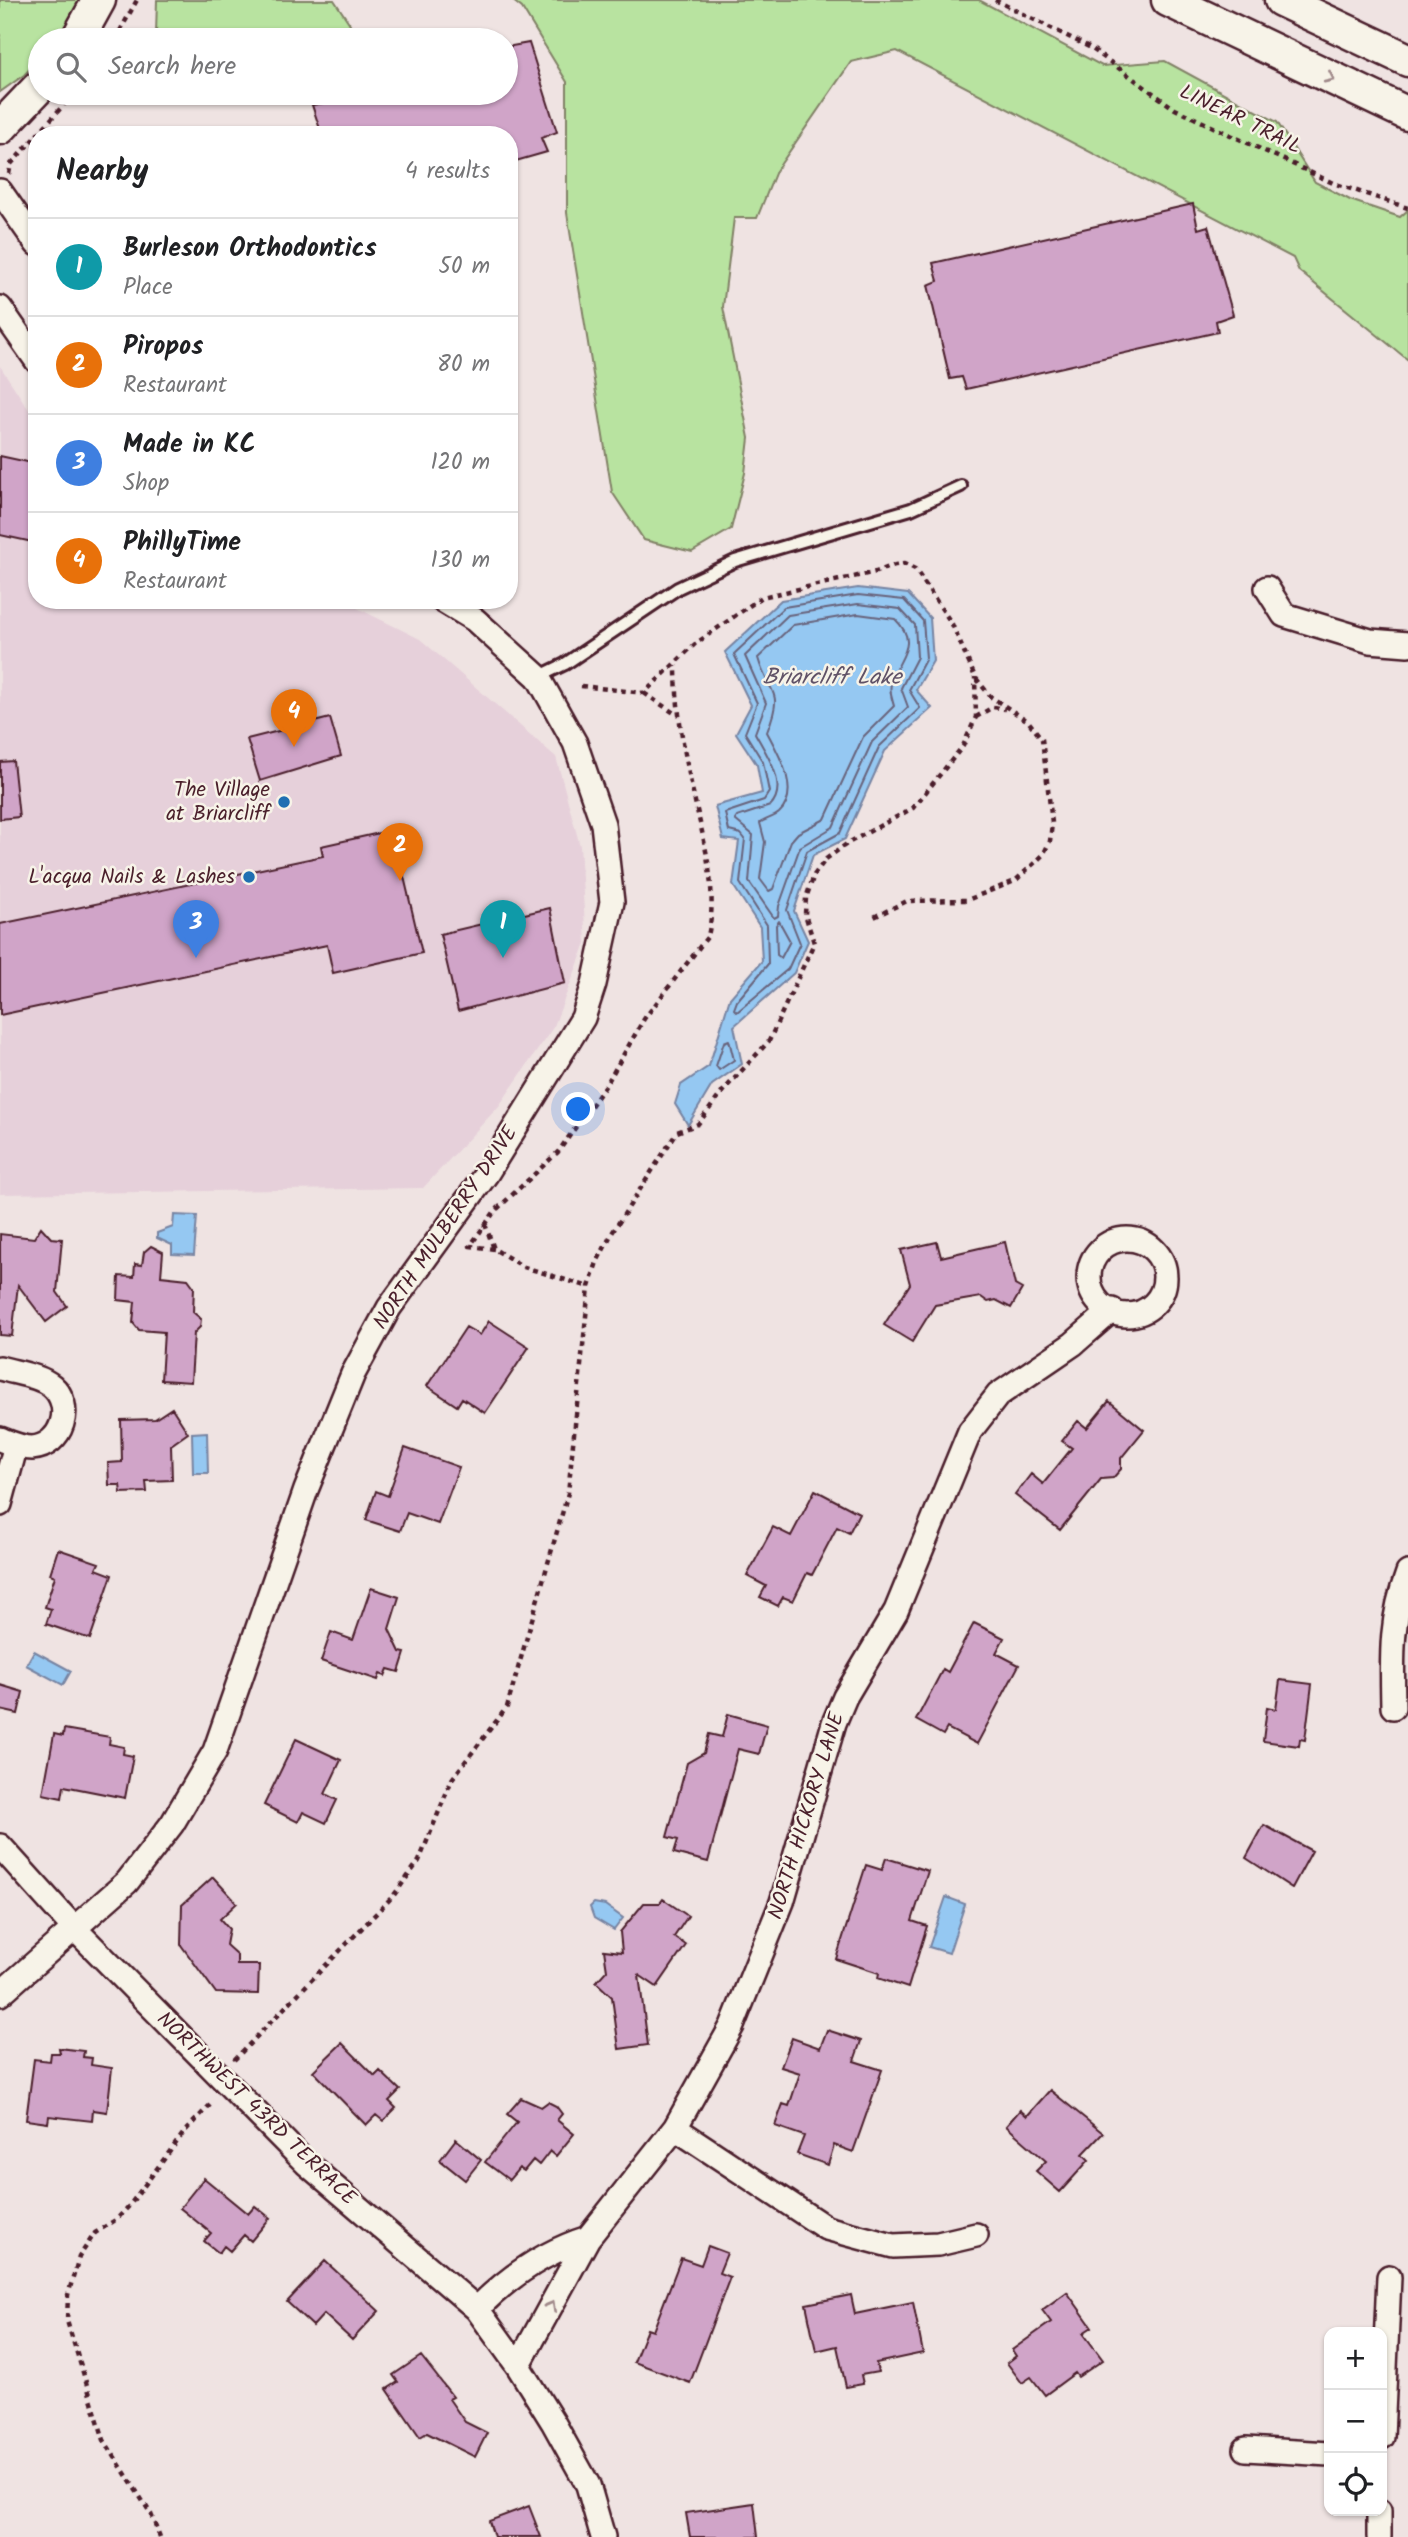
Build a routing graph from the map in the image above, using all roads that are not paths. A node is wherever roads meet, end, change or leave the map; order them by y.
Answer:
1 (99, 0) edge
2 (1168, 0) edge
3 (1281, 0) edge
4 (84, 28) edge
5 (1408, 60) edge
6 (28, 99) edge
7 (1408, 114) edge
8 (0, 128) edge
9 (4, 184) edge
10 (28, 228) edge
11 (0, 307) edge
12 (28, 348) edge
13 (961, 486) dead end
14 (1267, 588) dead end
15 (457, 609) edge
16 (1408, 644) edge
17 (538, 677) junction
18 (1112, 1310) dead end
19 (0, 1368) edge
20 (8, 1442) edge
21 (0, 1504) edge
22 (1408, 1573) edge
23 (1393, 1707) dead end
24 (0, 1846) edge
25 (74, 1928) junction
26 (0, 1994) edge
27 (675, 2128) junction
28 (976, 2235) dead end
29 (588, 2238) junction
30 (1389, 2277) dead end
31 (477, 2309) junction
32 (518, 2365) junction
33 (1384, 2390) edge
34 (1246, 2449) dead end
35 (1324, 2454) edge
36 (1380, 2516) edge
37 (603, 2537) edge
38 (1379, 2537) edge

1 - 4 main road
2 -> 7 main road
3 - 5 main road
6 - 8 main road
9 - 10 street
11 - 12 street
13 - 17 lane
14 - 16 street
15 - 17 street, NORTH MULBERRY DRIVE
17 - 25 street, NORTH MULBERRY DRIVE
18 - 27 street, NORTH HICKORY LANE
19 - 20 street
20 - 21 street
22 - 23 street
24 - 25 street, NORTHWEST 43RD TERRACE
25 - 26 street, NORTH MULBERRY DRIVE
25 - 31 street, NORTHWEST 43RD TERRACE
27 - 28 street
27 - 29 street, NORTH HICKORY LANE
29 - 31 street
32 -> 29 street, NORTH HICKORY LANE
30 - 33 street
31 - 32 street, NORTHWEST 43RD TERRACE
32 - 37 street
34 - 35 street
36 - 38 street

